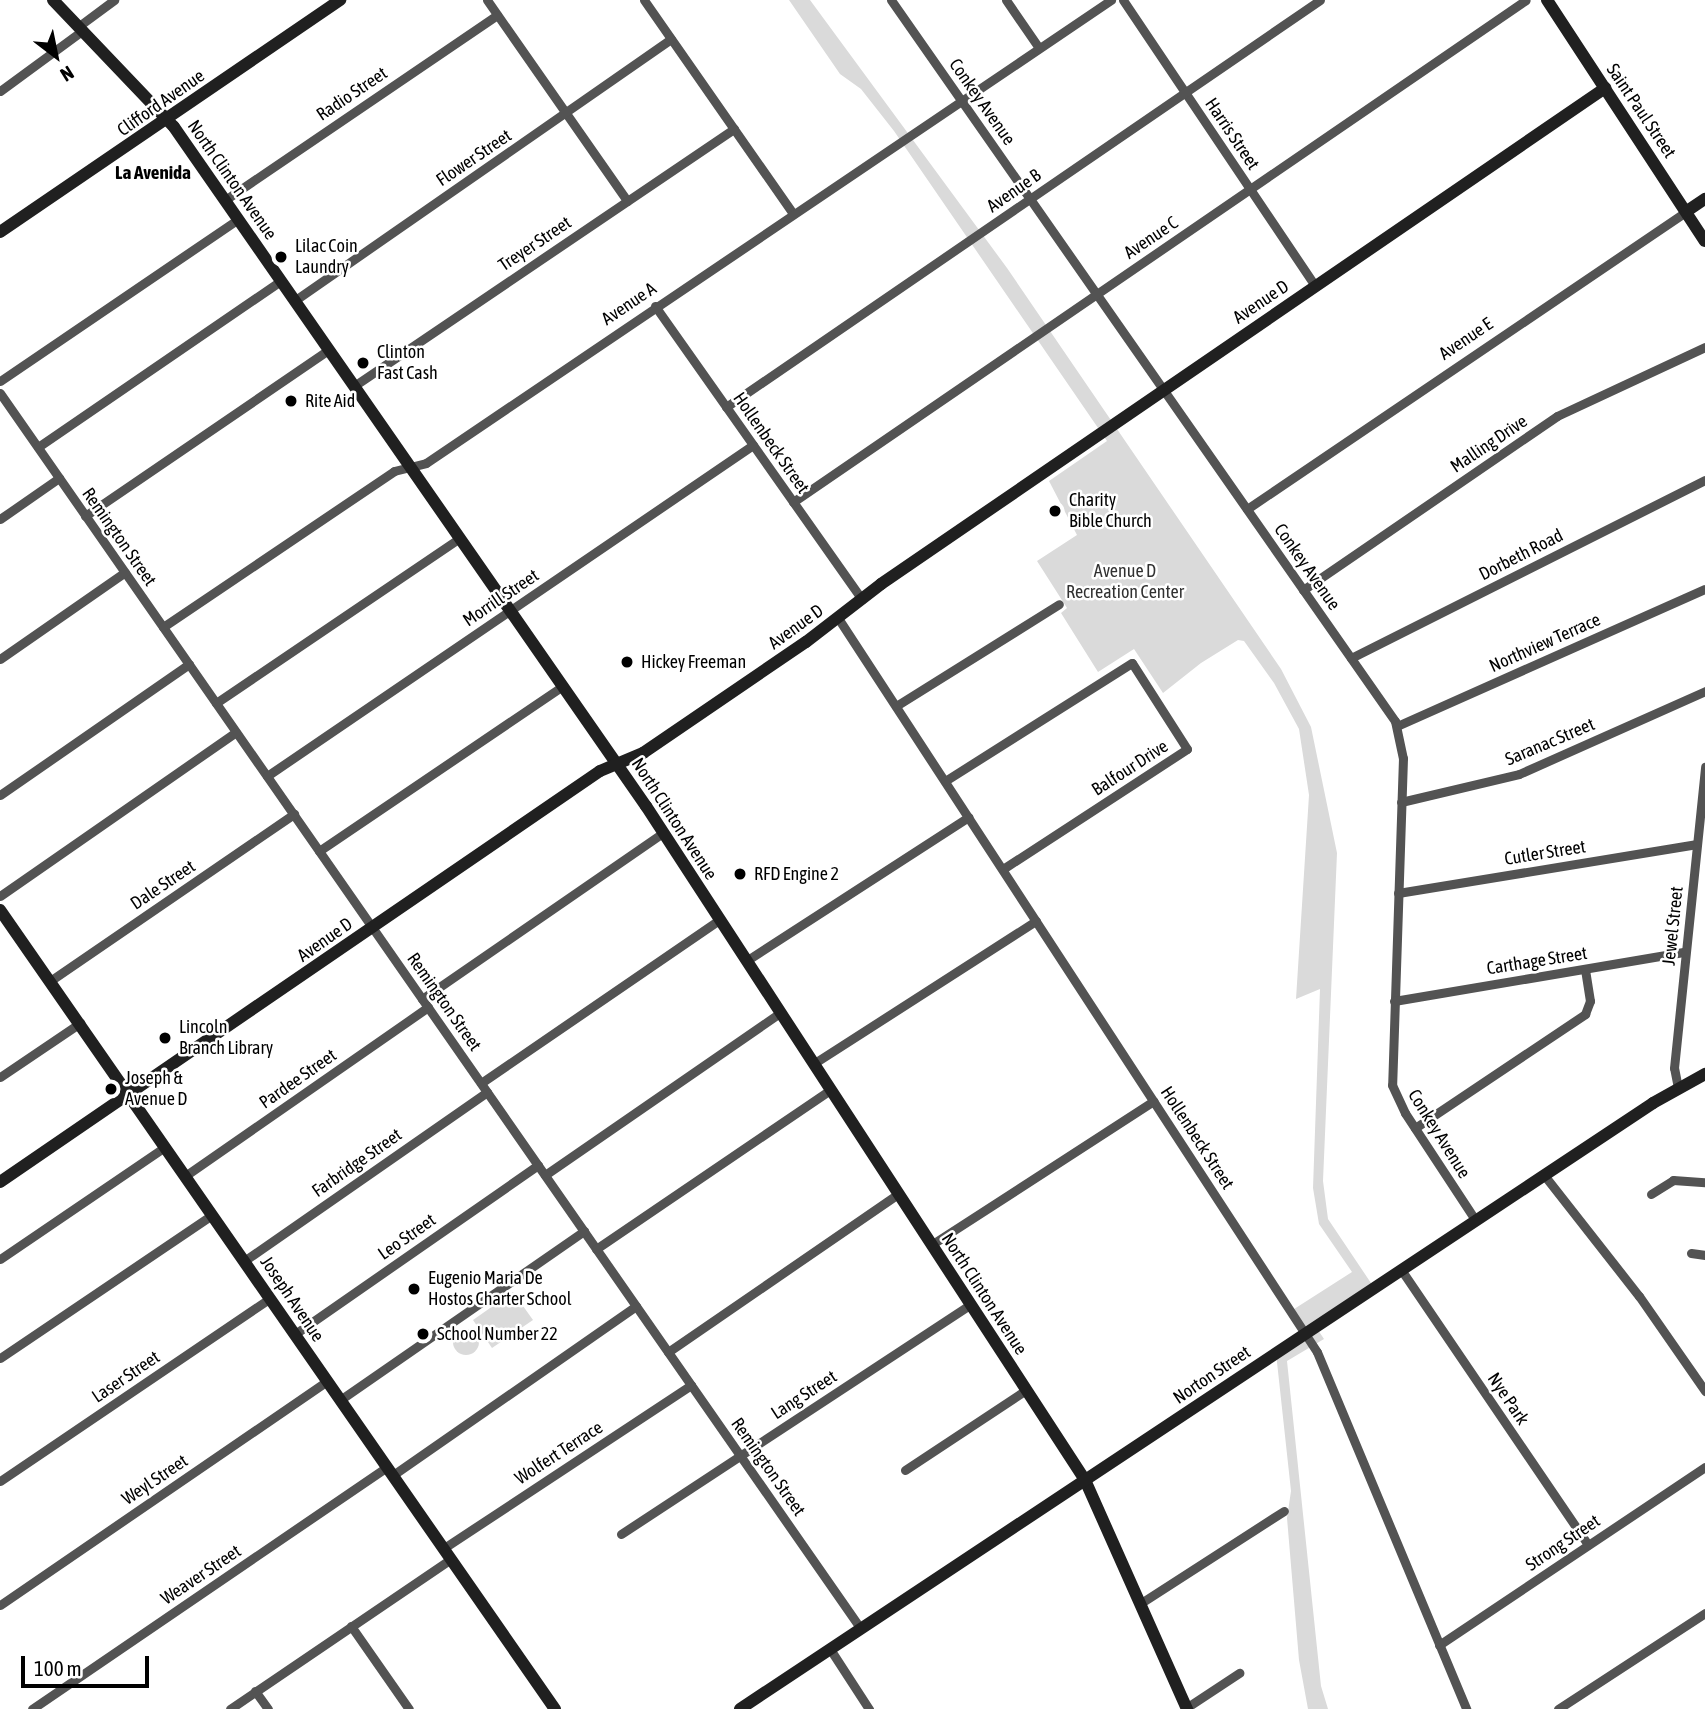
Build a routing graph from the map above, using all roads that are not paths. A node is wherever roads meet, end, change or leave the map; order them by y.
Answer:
1 (53, 0) edge
2 (114, 0) edge
3 (340, 0) edge
4 (487, 0) edge
5 (644, 0) edge
6 (891, 0) edge
7 (1006, 0) edge
8 (1111, 0) edge
9 (1123, 0) edge
10 (1320, 0) edge
11 (1526, 0) edge
12 (1547, 0) edge
13 (497, 15) junction
14 (81, 28) junction
15 (671, 39) junction
16 (1040, 48) junction
17 (1605, 88) junction
18 (0, 91) edge
19 (1185, 93) junction
20 (961, 100) junction
21 (566, 114) junction
22 (168, 120) junction
23 (734, 129) junction
24 (1250, 190) junction
25 (1030, 199) junction
26 (1705, 199) edge
27 (225, 200) junction
28 (627, 201) junction
29 (1687, 211) junction
30 (792, 212) junction
31 (238, 219) junction
32 (0, 232) edge
33 (1705, 241) edge
34 (280, 281) junction
35 (1315, 286) junction
36 (1097, 294) junction
37 (294, 301) junction
38 (655, 306) junction
39 (1705, 347) edge
40 (328, 350) junction
41 (0, 381) edge
42 (354, 386) junction
43 (1163, 389) junction
44 (2, 399) edge
45 (726, 407) junction
46 (753, 445) junction
47 (38, 447) junction
48 (410, 467) junction
49 (59, 478) junction
50 (1705, 480) edge
51 (793, 502) junction
52 (1247, 509) junction
53 (85, 516) junction
54 (0, 519) edge
55 (460, 538) junction
56 (125, 572) junction
57 (1705, 589) edge
58 (1303, 590) junction
59 (862, 599) junction
60 (1059, 604) dead end
61 (510, 611) junction
62 (838, 618) junction
63 (163, 627) junction
64 (1352, 658) junction
65 (0, 659) edge
66 (189, 664) junction
67 (563, 686) junction
68 (1705, 691) edge
69 (216, 703) junction
70 (896, 706) junction
71 (1397, 726) junction
72 (236, 732) junction
73 (617, 764) junction
74 (1705, 767) edge
75 (267, 776) junction
76 (946, 781) junction
77 (1704, 794) edge
78 (0, 795) edge
79 (1401, 802) junction
80 (294, 814) junction
81 (969, 817) junction
82 (663, 833) junction
83 (1698, 844) junction
84 (319, 851) junction
85 (1003, 869) junction
86 (1398, 893) junction
87 (0, 896) edge
88 (2, 916) edge
89 (719, 920) junction
90 (1036, 920) junction
91 (373, 928) junction
92 (1685, 952) junction
93 (746, 961) junction
94 (1585, 969) junction
95 (50, 981) junction
96 (422, 999) junction
97 (1394, 1001) junction
98 (428, 1007) junction
99 (780, 1013) junction
100 (80, 1023) junction
101 (813, 1064) junction
102 (1705, 1074) edge
103 (0, 1077) edge
104 (484, 1088) junction
105 (1678, 1088) junction
106 (830, 1090) junction
107 (129, 1095) junction
108 (1154, 1101) junction
109 (1415, 1128) junction
110 (165, 1147) junction
111 (538, 1165) junction
112 (545, 1175) junction
113 (1545, 1175) junction
114 (185, 1176) junction
115 (0, 1182) edge
116 (1705, 1182) edge
117 (898, 1194) junction
118 (1651, 1195) dead end
119 (212, 1215) junction
120 (1476, 1221) junction
121 (584, 1231) junction
122 (931, 1245) junction
123 (596, 1249) junction
124 (1691, 1253) dead end
125 (1705, 1255) edge
126 (0, 1259) edge
127 (244, 1261) junction
128 (1402, 1271) junction
129 (270, 1298) junction
130 (970, 1305) junction
131 (636, 1306) junction
132 (295, 1334) junction
133 (1306, 1334) junction
134 (668, 1352) junction
135 (0, 1358) edge
136 (327, 1381) junction
137 (691, 1385) junction
138 (1026, 1390) junction
139 (1705, 1391) edge
140 (340, 1400) junction
141 (741, 1456) junction
142 (1705, 1467) edge
143 (905, 1470) dead end
144 (390, 1471) junction
145 (1085, 1480) junction
146 (0, 1481) edge
147 (1284, 1511) dead end
148 (621, 1534) dead end
149 (1588, 1545) junction
150 (448, 1553) junction
151 (1141, 1603) junction
152 (0, 1605) edge
153 (1705, 1613) edge
154 (351, 1626) junction
155 (861, 1629) junction
156 (1438, 1645) junction
157 (830, 1649) junction
158 (1239, 1673) dead end
159 (255, 1691) junction
160 (32, 1709) edge
161 (230, 1709) edge
162 (268, 1709) edge
163 (409, 1709) edge
164 (555, 1709) edge
165 (740, 1709) edge
166 (869, 1709) edge
167 (1186, 1709) edge
168 (1466, 1709) edge
169 (1558, 1709) edge

1 - 14 street, North Clinton Avenue
2 - 14 street
3 - 22 street, Clifford Avenue
4 - 13 street
5 - 15 street
6 - 20 street, Conkey Avenue
7 - 16 street
8 - 16 street, Avenue A
9 - 19 street, Harris Street
10 - 19 street, Avenue B
11 - 24 street, Avenue C
12 - 17 street, Saint Paul Street
13 - 21 street
13 - 27 street, Radio Street
14 - 18 street
14 - 22 street, North Clinton Avenue
15 - 21 street, Flower Street
15 - 23 street
16 - 20 street, Avenue A
17 - 29 street, Saint Paul Street
17 - 35 street, Avenue D
19 - 24 street, Harris Street
19 - 25 street, Avenue B
20 - 25 street, Conkey Avenue
20 - 30 street, Avenue A
21 - 28 street
21 - 37 street, Flower Street
22 - 27 street, North Clinton Avenue
22 - 32 street, Clifford Avenue
23 - 28 street, Treyer Street
23 - 30 street
24 - 35 street, Harris Street
24 - 36 street, Avenue C
25 - 36 street, Conkey Avenue
25 - 45 street, Avenue B
26 - 29 street, Avenue E
27 - 31 street, North Clinton Avenue
28 - 42 street, Treyer Street
29 - 33 street, Saint Paul Street
29 - 52 street, Avenue E
30 - 38 street, Avenue A
31 - 34 street, North Clinton Avenue
31 - 41 street
34 - 37 street, North Clinton Avenue
34 - 47 street
35 - 43 street, Avenue D
36 - 43 street, Conkey Avenue
36 - 51 street, Avenue C
37 - 40 street, North Clinton Avenue
38 - 45 street, Hollenbeck Street
38 - 48 street, Avenue A
39 - 58 street, Malling Drive
40 - 42 street, North Clinton Avenue
40 - 53 street
42 - 48 street, North Clinton Avenue
43 - 52 street, Conkey Avenue
43 - 59 street, Avenue D
44 - 47 street, Remington Street
45 - 46 street, Hollenbeck Street
46 - 51 street, Hollenbeck Street
46 - 61 street, Morrill Street
47 - 49 street, Remington Street
48 - 55 street, North Clinton Avenue
48 - 63 street, Avenue A
49 - 53 street, Remington Street
49 - 54 street
50 - 64 street, Dorbeth Road
51 - 59 street, Hollenbeck Street
52 - 58 street, Conkey Avenue
53 - 56 street, Remington Street
55 - 61 street, North Clinton Avenue
55 - 69 street
56 - 63 street, Remington Street
56 - 65 street
57 - 71 street, Northview Terrace
58 - 64 street, Conkey Avenue
59 - 62 street, Avenue D
60 - 70 street
61 - 67 street, North Clinton Avenue
61 - 75 street, Morrill Street
62 - 70 street, Hollenbeck Street
62 - 73 street, Avenue D
63 - 66 street, Remington Street
64 - 71 street, Conkey Avenue
66 - 69 street, Remington Street
66 - 78 street
67 - 73 street, North Clinton Avenue
67 - 84 street
68 - 79 street, Saranac Street
69 - 72 street, Remington Street
70 - 76 street, Hollenbeck Street
71 - 79 street, Conkey Avenue
72 - 75 street, Remington Street
72 - 87 street
73 - 82 street, North Clinton Avenue
73 - 91 street, Avenue D
74 - 77 street, Jewel Street
75 - 80 street, Remington Street
76 - 81 street, Hollenbeck Street
76 - 85 street, Balfour Drive
77 - 83 street, Jewel Street
79 - 86 street, Conkey Avenue
80 - 84 street, Remington Street
80 - 95 street, Dale Street
81 - 85 street, Hollenbeck Street
81 - 93 street
82 - 89 street, North Clinton Avenue
82 - 96 street
83 - 86 street, Cutler Street
83 - 92 street, Jewel Street
84 - 91 street, Remington Street
85 - 90 street, Hollenbeck Street
86 - 97 street, Conkey Avenue
88 - 95 street, Joseph Avenue
89 - 93 street, North Clinton Avenue
89 - 104 street, Farbridge Street
90 - 101 street
90 - 108 street, Hollenbeck Street
91 - 96 street, Remington Street
91 - 107 street, Avenue D
92 - 94 street, Carthage Street
92 - 105 street, Jewel Street
93 - 99 street, North Clinton Avenue
94 - 97 street, Carthage Street
94 - 109 street
95 - 100 street, Joseph Avenue
96 - 98 street, Remington Street
97 - 109 street, Conkey Avenue
98 - 104 street, Remington Street
98 - 114 street, Pardee Street
99 - 101 street, North Clinton Avenue
99 - 112 street
100 - 103 street
100 - 107 street, Joseph Avenue
101 - 106 street, North Clinton Avenue
102 - 105 street, Norton Street
104 - 111 street, Remington Street
104 - 127 street, Farbridge Street
105 - 113 street, Norton Street
106 - 117 street, North Clinton Avenue
106 - 123 street
107 - 110 street, Joseph Avenue
107 - 115 street, Avenue D
108 - 122 street
108 - 133 street, Hollenbeck Street
109 - 120 street, Conkey Avenue
110 - 114 street, Joseph Avenue
110 - 126 street
111 - 112 street, Remington Street
111 - 132 street, Leo Street
112 - 121 street, Remington Street
113 - 120 street, Norton Street
113 - 139 street
114 - 119 street, Joseph Avenue
116 - 118 street
117 - 122 street, North Clinton Avenue
117 - 134 street
119 - 127 street, Joseph Avenue
119 - 135 street
120 - 128 street, Norton Street
121 - 123 street, Remington Street
121 - 140 street
122 - 130 street, North Clinton Avenue
123 - 131 street, Remington Street
124 - 125 street
127 - 129 street, Joseph Avenue
128 - 133 street, Norton Street
128 - 149 street, Nye Park
129 - 132 street, Joseph Avenue
129 - 146 street, Laser Street
130 - 138 street, North Clinton Avenue
130 - 141 street, Lang Street
131 - 134 street, Remington Street
131 - 144 street, Weaver Street
132 - 136 street, Joseph Avenue
133 - 145 street, Norton Street
133 - 156 street, Hollenbeck Street
134 - 137 street, Remington Street
136 - 140 street, Joseph Avenue
136 - 152 street, Weyl Street
137 - 141 street, Remington Street
137 - 150 street, Wolfert Terrace
138 - 143 street
138 - 145 street, North Clinton Avenue
140 - 144 street, Joseph Avenue
141 - 148 street, Lang Street
141 - 155 street, Remington Street
142 - 149 street, Strong Street
144 - 150 street, Joseph Avenue
144 - 160 street, Weaver Street
145 - 151 street, North Clinton Avenue
145 - 155 street, Norton Street
147 - 151 street
149 - 156 street, Strong Street
150 - 154 street, Wolfert Terrace
150 - 164 street, Joseph Avenue
151 - 167 street, North Clinton Avenue
153 - 169 street
154 - 159 street, Wolfert Terrace
154 - 163 street
155 - 157 street, Norton Street
156 - 168 street, Hollenbeck Street
157 - 165 street, Norton Street
157 - 166 street
158 - 167 street
159 - 161 street, Wolfert Terrace
159 - 162 street

